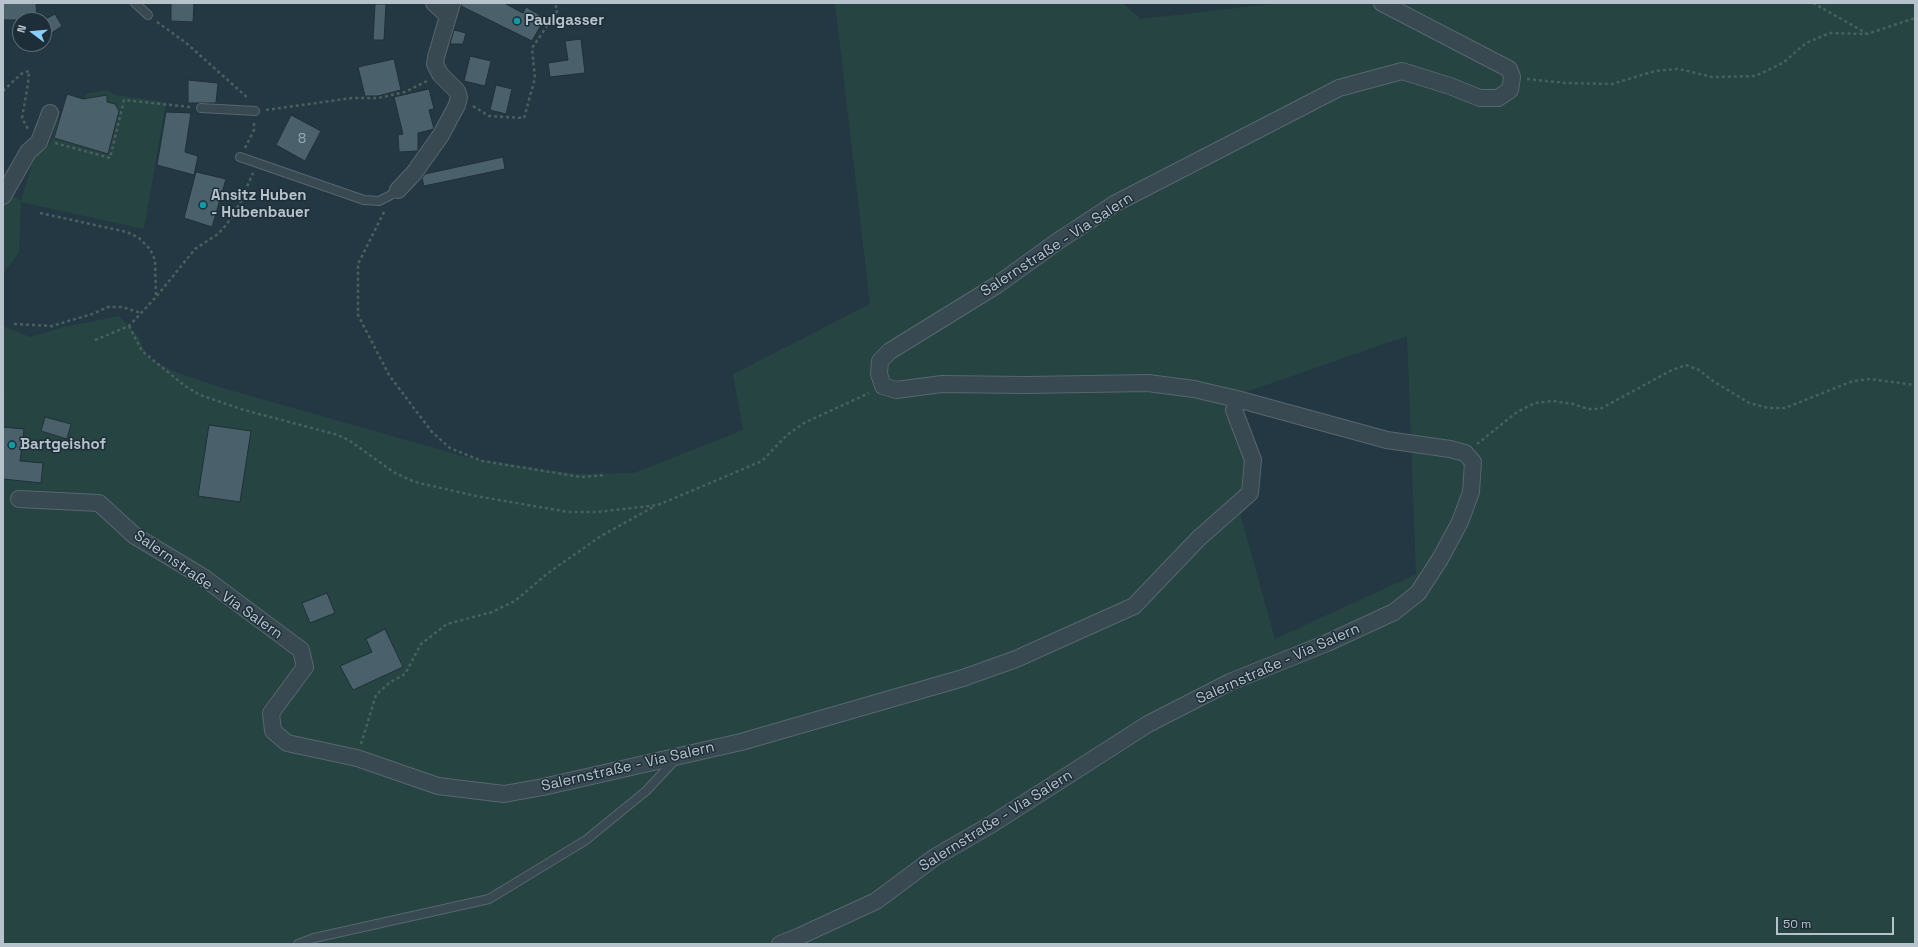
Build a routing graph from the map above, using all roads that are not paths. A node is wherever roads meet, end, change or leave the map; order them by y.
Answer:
1 (135, 3) edge
2 (434, 3) edge
3 (1382, 3) edge
4 (450, 10) edge
5 (148, 15) road end
6 (201, 108) road end
7 (255, 111) road end
8 (50, 113) dead end
9 (240, 157) road end
10 (398, 190) joint
11 (3, 196) edge
12 (1237, 399) junction
13 (19, 500) dead end
14 (678, 756) junction
15 (298, 944) edge
16 (780, 944) edge

1 - 5 lane
2 - 4 street
3 - 12 street, Salernstraße - Via Salern
4 - 10 street
6 - 7 lane
8 - 11 street
9 - 10 lane
12 - 14 street, Salernstraße - Via Salern
12 - 16 street, Salernstraße - Via Salern
13 - 14 street, Salernstraße - Via Salern
14 - 15 lane

